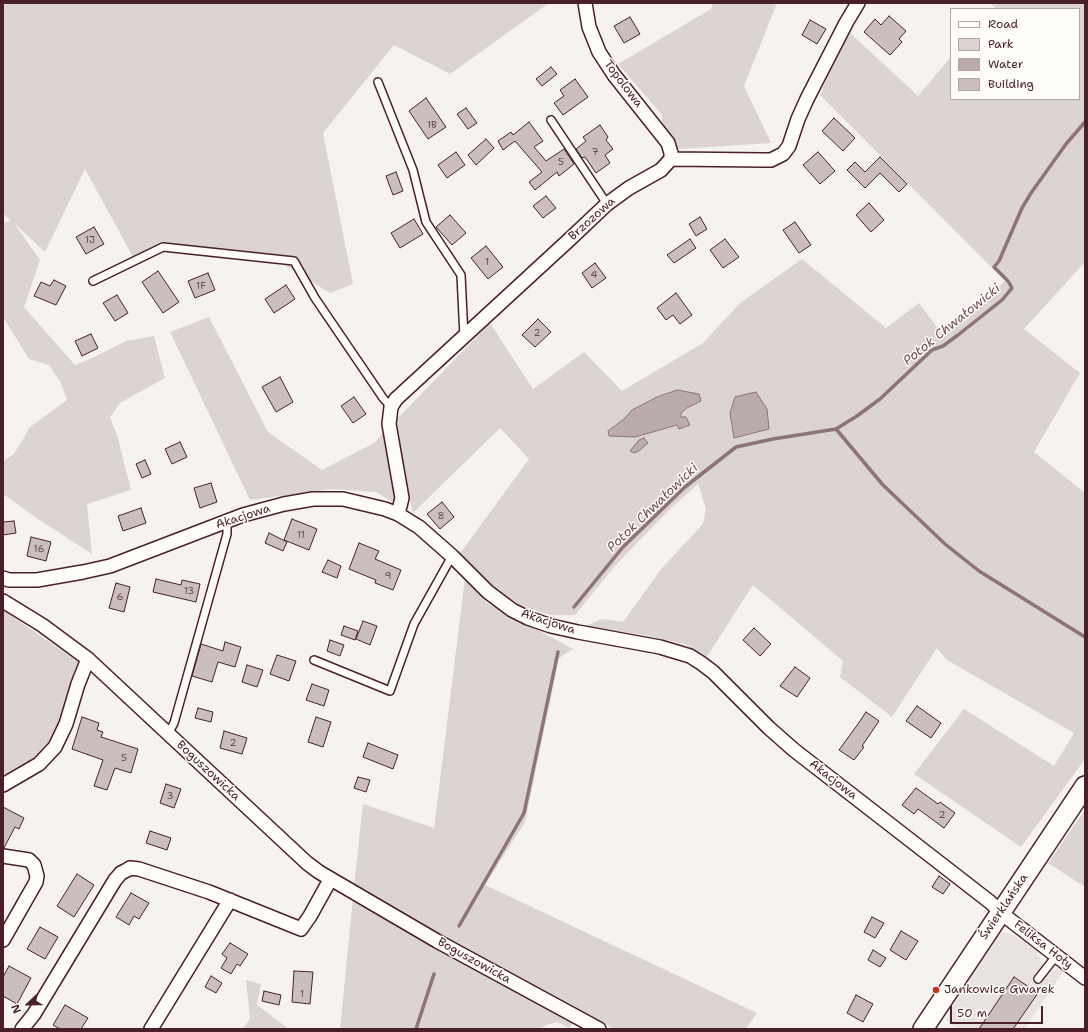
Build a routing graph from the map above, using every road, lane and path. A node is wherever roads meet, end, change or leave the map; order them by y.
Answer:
1 (585, 3) edge
2 (858, 3) edge
3 (378, 82) dead end
4 (551, 120) dead end
5 (671, 159) junction
6 (607, 204) junction
7 (93, 281) dead end
8 (464, 337) junction
9 (391, 407) junction
10 (398, 514) junction
11 (227, 521) junction
12 (452, 556) junction
13 (3, 578) edge
14 (3, 601) edge
15 (88, 659) junction
16 (314, 660) dead end
17 (168, 734) junction
18 (3, 785) edge
19 (1085, 786) edge
20 (3, 856) edge
21 (330, 880) junction
22 (230, 900) junction
23 (1001, 912) junction
24 (3, 940) edge
25 (1056, 956) junction
26 (1085, 978) edge
27 (1038, 979) dead end
28 (22, 1029) edge
29 (151, 1029) edge
30 (599, 1029) edge
31 (923, 1029) edge

1 - 5 street, Topolowa
2 - 5 street
3 - 8 lane
4 - 6 lane
5 - 6 street, Brzozowa
6 - 8 street, Brzozowa
7 - 9 lane
8 - 9 street, Brzozowa
9 - 10 street
10 - 11 street, Akacjowa
10 - 12 street, Akacjowa
11 - 13 street, Akacjowa
11 - 17 lane
12 - 16 lane
12 - 23 street, Akacjowa
14 - 15 street, Boguszowicka
15 - 17 street, Boguszowicka
15 - 18 street
17 - 21 street, Boguszowicka
19 - 23 main road, Świerklańska
20 - 24 street
21 - 22 street
21 - 30 street, Boguszowicka
22 - 28 street
22 - 29 street
23 - 25 street, Feliksa Hoły
23 - 31 main road, Świerklańska
25 - 26 street, Feliksa Hoły
25 - 27 lane

